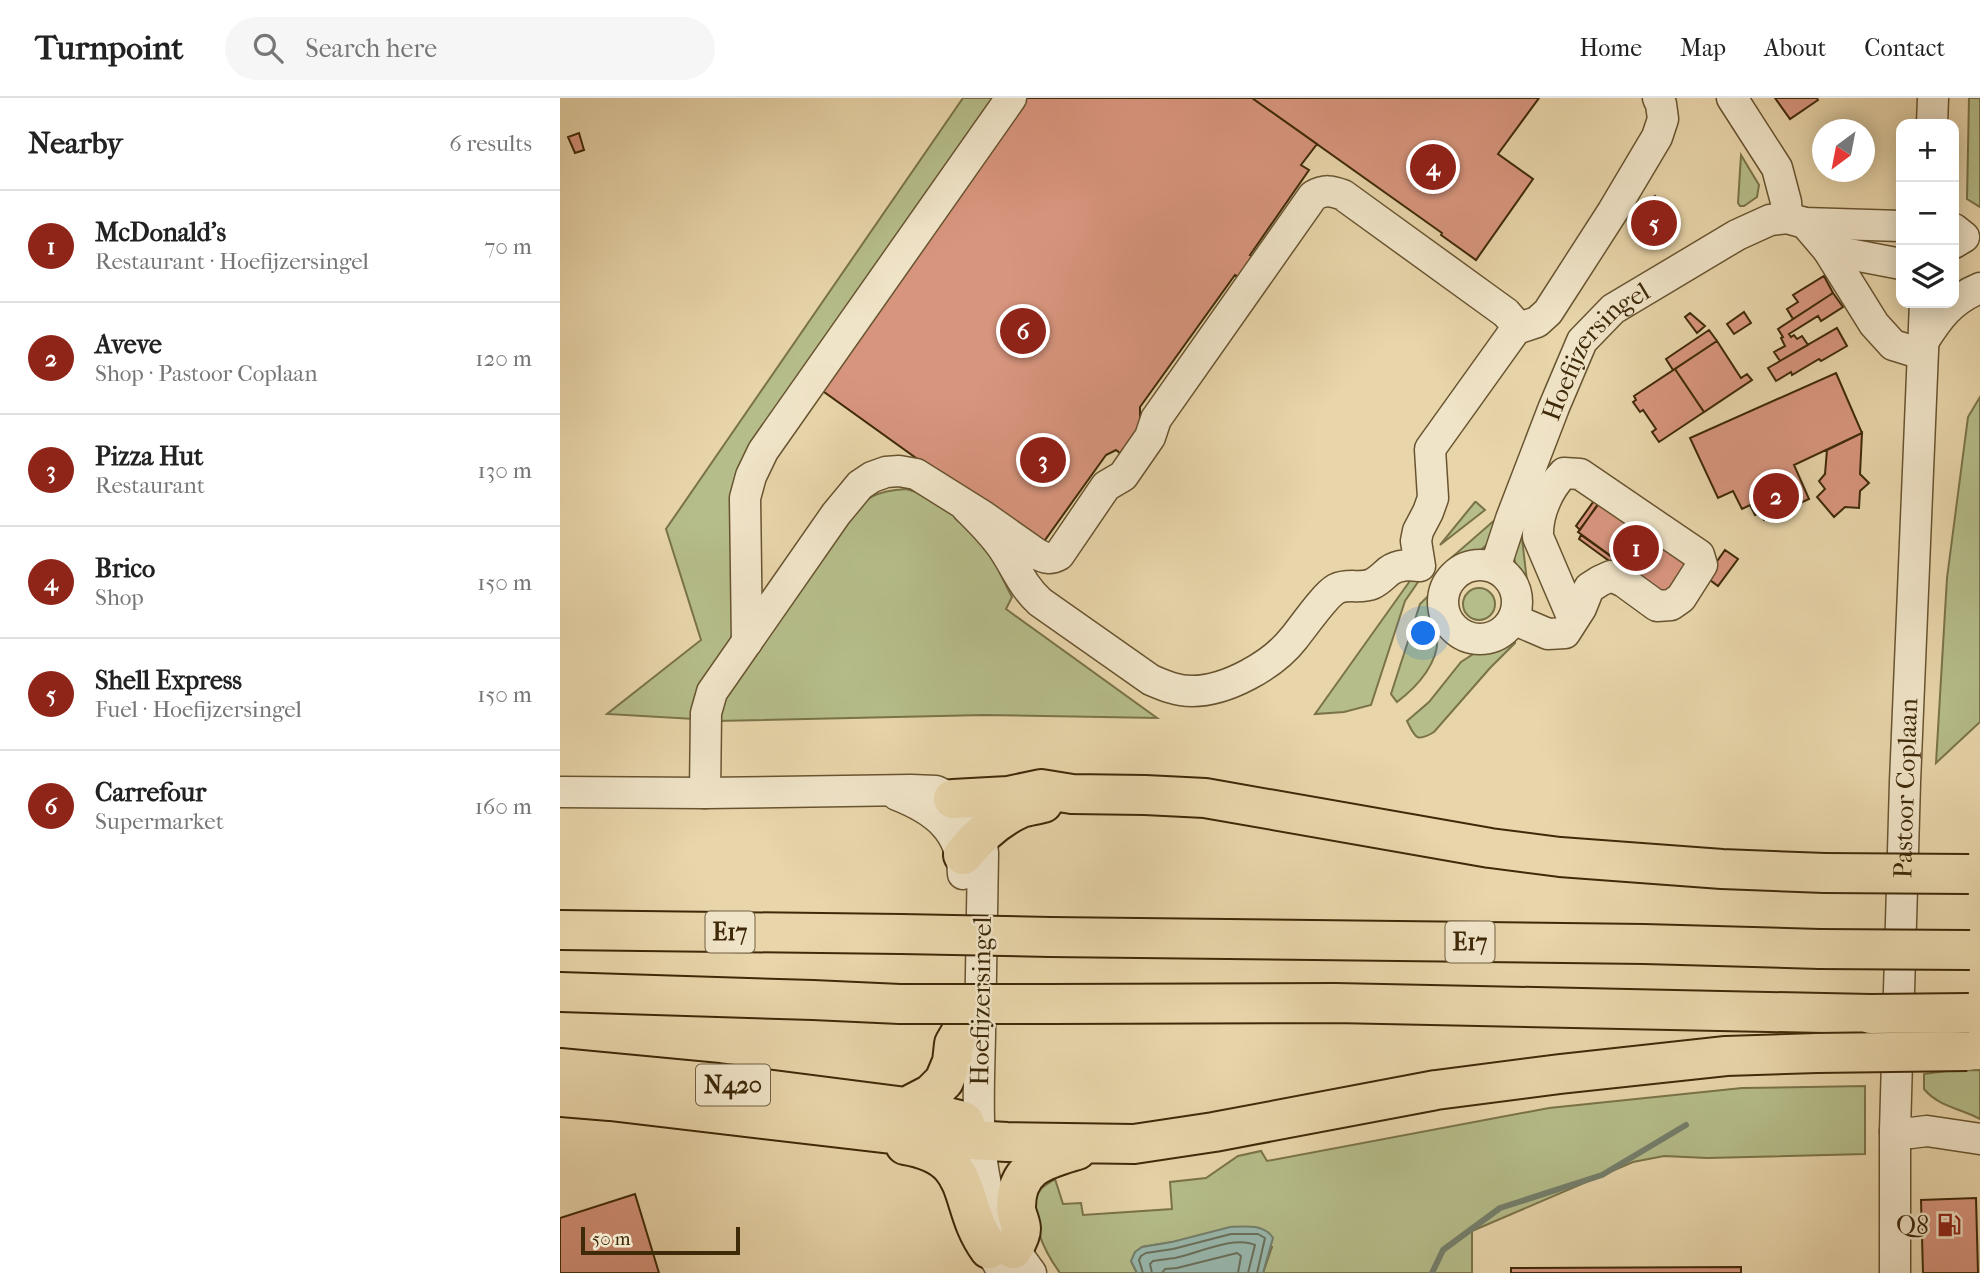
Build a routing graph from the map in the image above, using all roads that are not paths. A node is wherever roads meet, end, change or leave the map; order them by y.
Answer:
1 (1011, 98) edge
2 (1658, 98) edge
3 (1732, 98) edge
4 (1933, 98) edge
5 (1932, 119) edge
6 (1796, 220) junction
7 (1896, 226) edge
8 (1828, 250) junction
9 (1896, 263) edge
10 (1959, 278) edge
11 (1980, 282) edge
12 (1980, 288) edge
13 (1925, 308) edge
14 (1516, 329) junction
15 (1922, 348) junction
16 (966, 507) junction
17 (1420, 566) junction
18 (1494, 568) junction
19 (1447, 584) junction
20 (1513, 619) junction
21 (1573, 619) junction
22 (747, 642) junction
23 (883, 790) junction
24 (560, 792) edge
25 (705, 793) junction
26 (1072, 794) junction
27 (953, 799) junction
28 (972, 845) junction
29 (1975, 874) edge
30 (560, 930) edge
31 (1975, 950) edge
32 (560, 992) edge
33 (1975, 1013) edge
34 (964, 1027) junction
35 (1974, 1051) edge
36 (560, 1068) edge
37 (560, 1097) edge
38 (906, 1107) junction
39 (860, 1129) junction
40 (1895, 1131) junction
41 (970, 1134) junction
42 (1980, 1139) edge
43 (1099, 1143) junction
44 (1009, 1261) edge
45 (1895, 1273) edge

1 - 22 street
2 - 14 street
3 - 6 street
4 - 5 street
6 - 7 street, Hoefijzersingel
6 - 8 street
6 - 18 street, Hoefijzersingel
8 - 9 street
8 - 15 street
10 - 11 street
12 - 15 street
13 - 15 street, Pastoor Coplaan
14 - 16 street
14 - 17 street
15 - 40 street, Pastoor Coplaan
16 - 17 street
16 - 22 street
17 - 19 street
18 - 19 street
18 - 20 street
19 - 20 street
20 - 21 street
21 - 21 street
22 - 25 street
23 - 25 street, Hoefijzersingel
23 - 27 street, Hoefijzersingel
23 - 28 street, Hoefijzersingel
24 - 25 street, Hoefijzersingel
26 - 27 highway
26 - 28 highway
26 - 29 highway, bridge
27 - 28 street
28 - 34 street, Hoefijzersingel
28 - 41 street, Hoefijzersingel
30 - 31 highway, E17, bridge
32 - 33 highway, bridge
34 - 38 highway
34 - 41 street, Hoefijzersingel
35 - 43 highway, bridge
36 - 38 highway, N420
37 - 39 highway, N420
38 - 41 highway, N420
39 - 41 highway, N420
39 - 44 highway
40 - 42 street
40 - 45 street, Pastoor Coplaan
41 - 43 highway
41 - 44 street, Hoefijzersingel
43 - 44 highway

